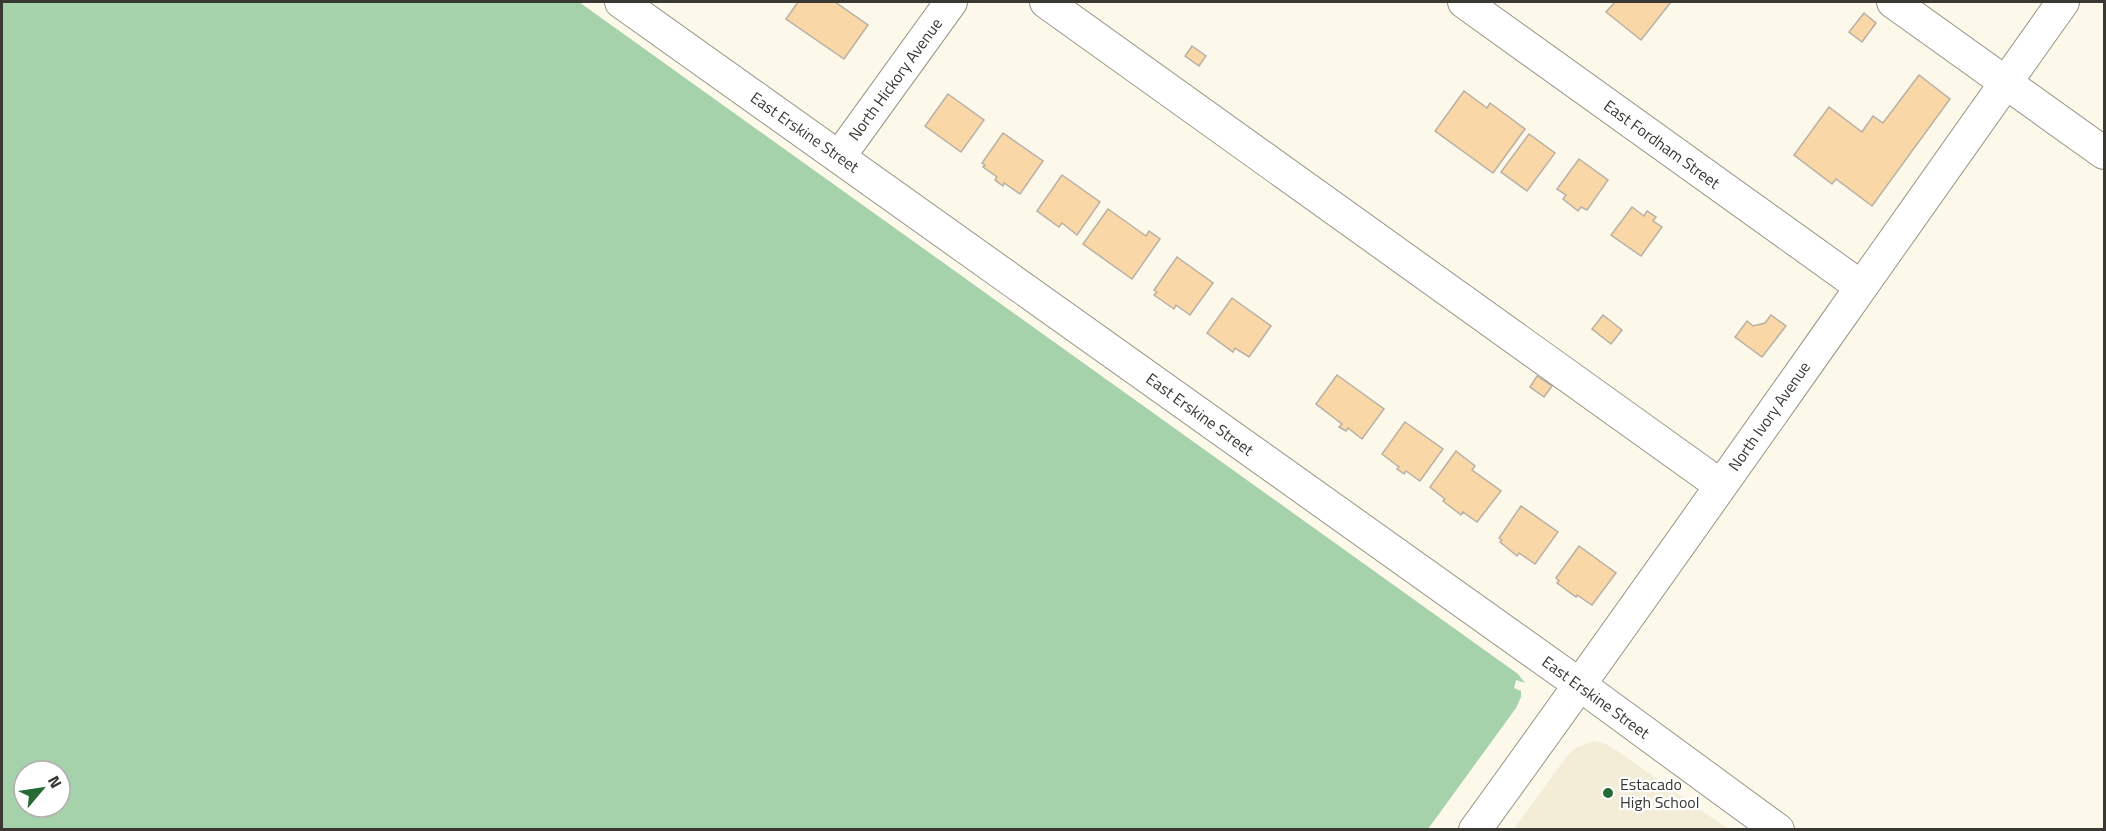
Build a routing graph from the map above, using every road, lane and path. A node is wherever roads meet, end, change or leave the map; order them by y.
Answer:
1 (621, 2) edge
2 (951, 2) edge
3 (1046, 2) edge
4 (1464, 2) edge
5 (1893, 2) edge
6 (2063, 2) edge
7 (2006, 82) junction
8 (2104, 153) edge
9 (839, 157) junction
10 (1860, 286) junction
11 (1720, 485) junction
12 (1580, 685) junction
13 (1475, 830) edge
14 (1778, 830) edge

1 - 9 street, East Erskine Street
2 - 9 street, North Hickory Avenue
3 - 11 street
4 - 10 street, East Fordham Street
5 - 7 street
6 - 7 street, North Ivory Avenue
7 - 8 street
7 - 10 street, North Ivory Avenue
9 - 12 street, East Erskine Street
10 - 11 street, North Ivory Avenue
11 - 12 street, North Ivory Avenue
12 - 13 street, North Ivory Avenue
12 - 14 street, East Erskine Street

